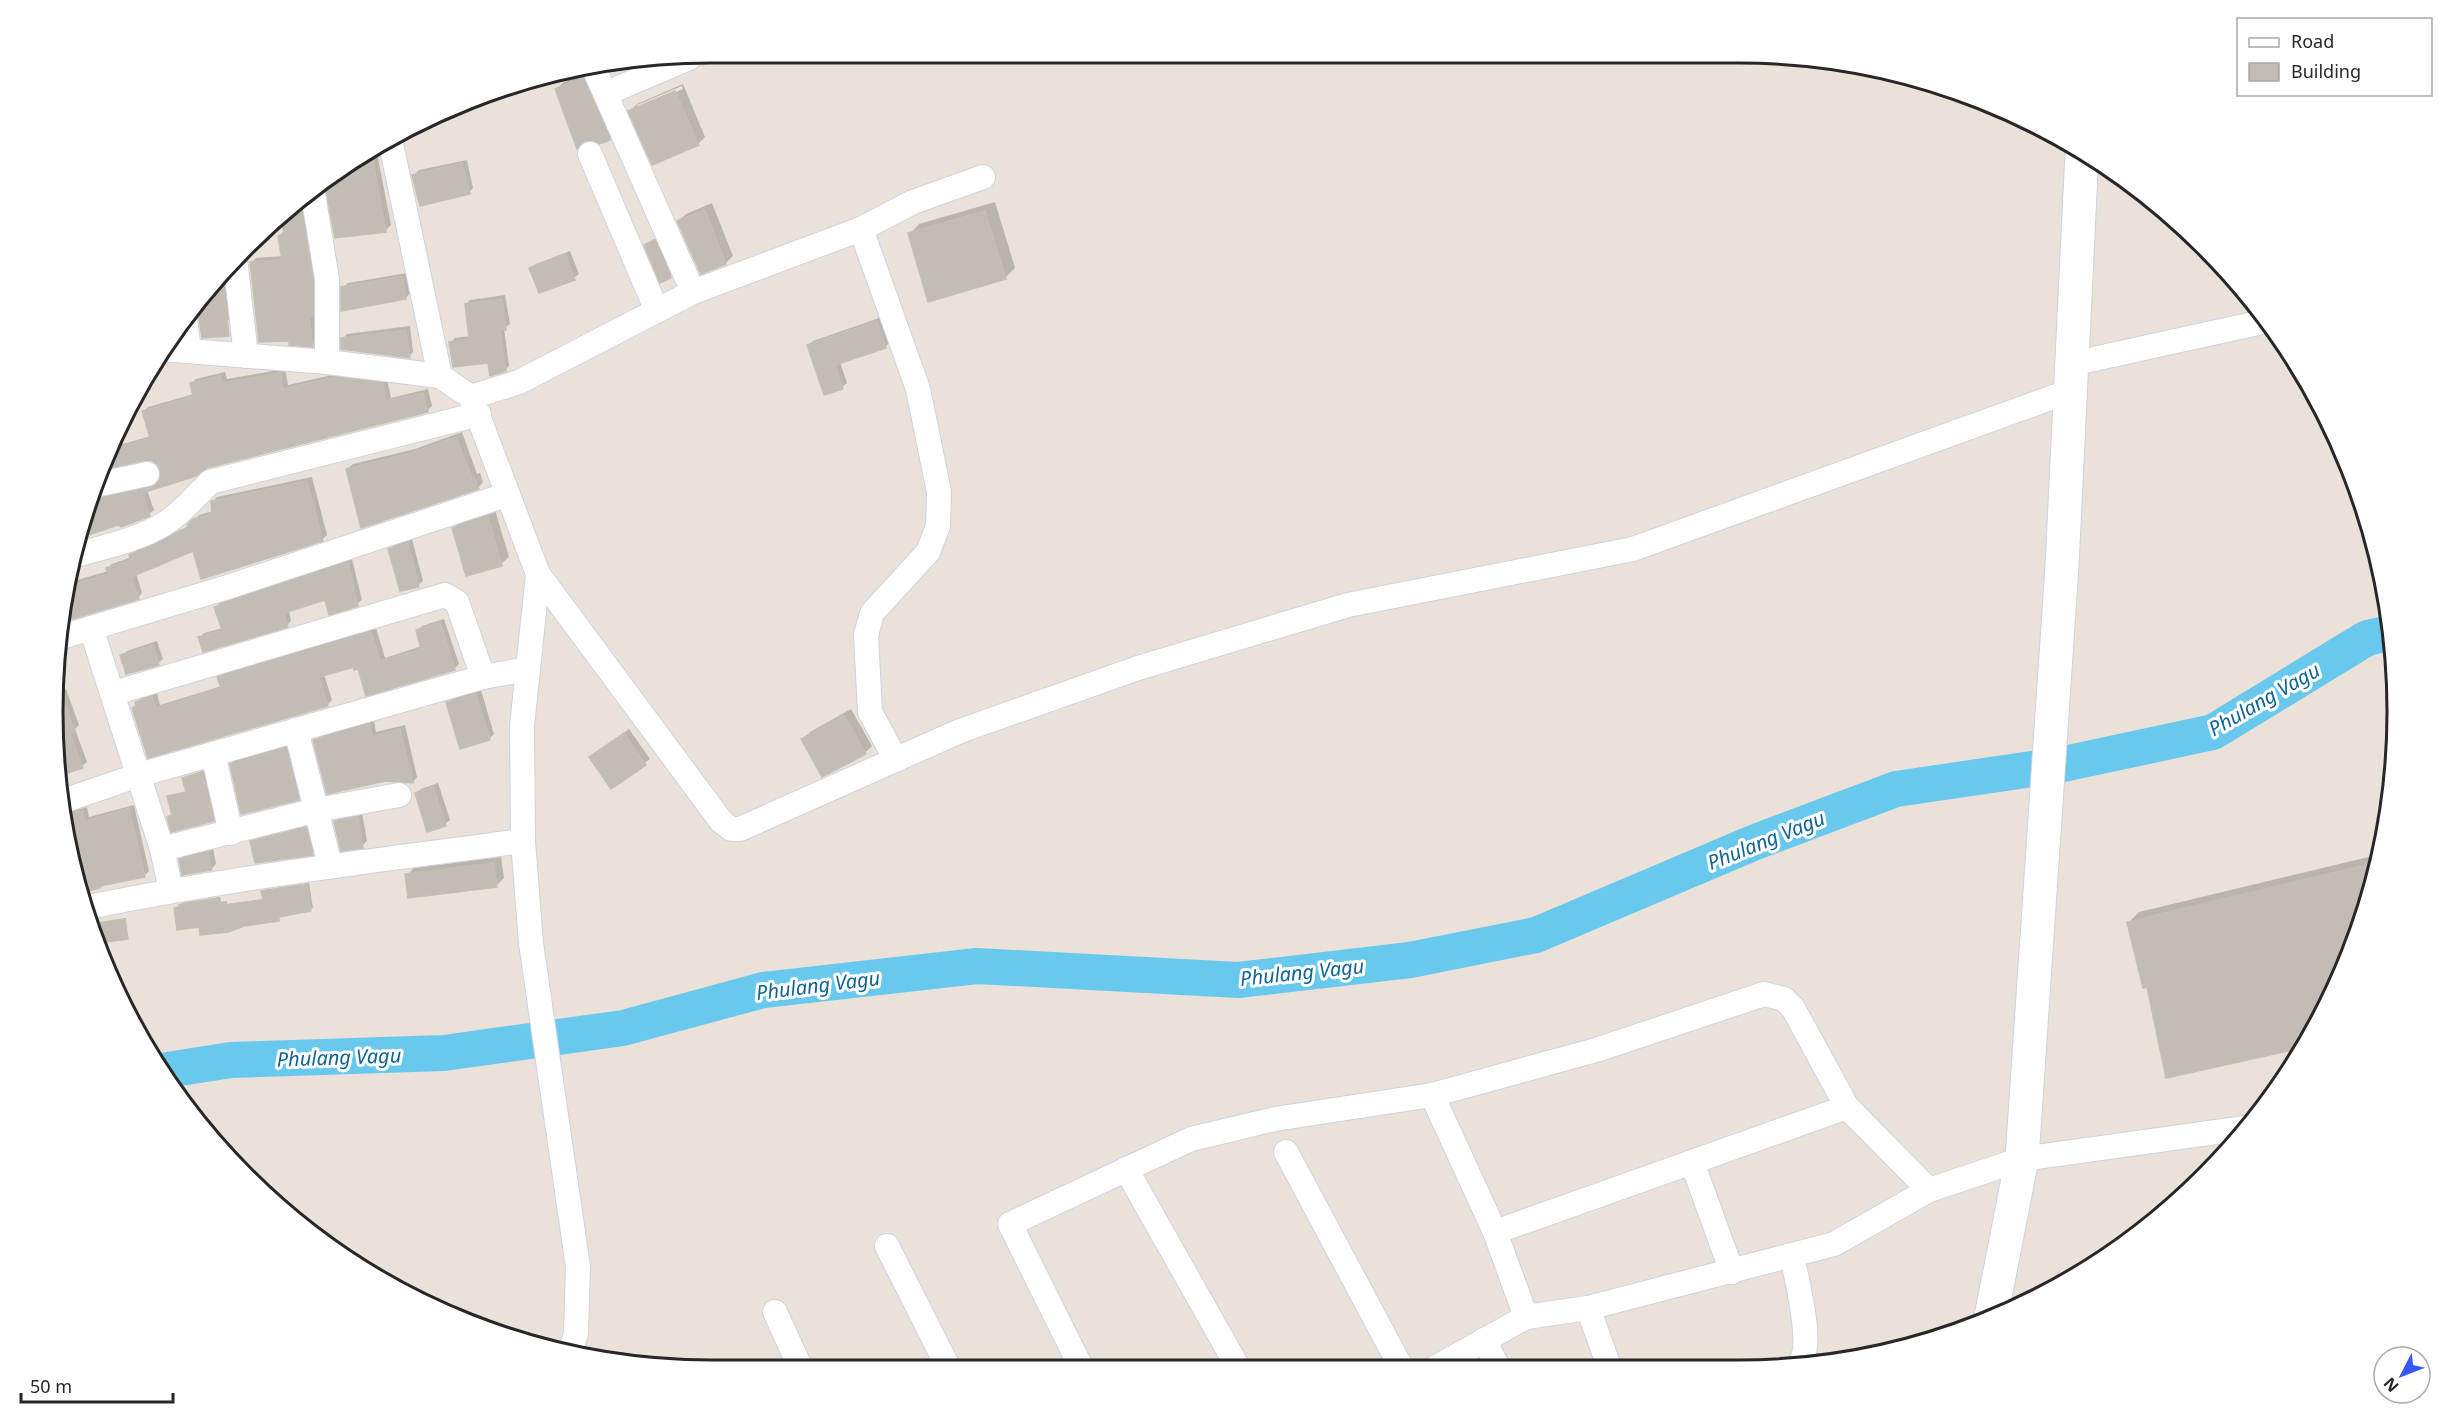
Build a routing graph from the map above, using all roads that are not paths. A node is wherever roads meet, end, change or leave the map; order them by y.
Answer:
1 (675, 64) edge
2 (597, 73) edge
3 (607, 93) junction
4 (392, 147) edge
5 (590, 154) dead end
6 (2082, 161) edge
7 (983, 177) dead end
8 (314, 200) edge
9 (861, 229) junction
10 (232, 275) edge
11 (693, 292) junction
12 (657, 311) junction
13 (2258, 324) edge
14 (187, 331) edge
15 (173, 349) edge
16 (189, 350) junction
17 (246, 356) junction
18 (327, 362) junction
19 (440, 376) junction
20 (2071, 377) junction
21 (475, 405) junction
22 (147, 474) dead end
23 (104, 483) edge
24 (506, 495) junction
25 (83, 553) edge
26 (538, 574) junction
27 (91, 628) junction
28 (68, 635) edge
29 (527, 669) junction
30 (483, 677) junction
31 (114, 693) junction
32 (296, 730) junction
33 (213, 754) junction
34 (896, 760) junction
35 (139, 775) junction
36 (399, 795) dead end
37 (69, 799) edge
38 (317, 810) junction
39 (231, 833) junction
40 (523, 841) junction
41 (162, 849) junction
42 (330, 866) junction
43 (171, 890) junction
44 (93, 906) edge
45 (1432, 1095) junction
46 (1847, 1107) junction
47 (2234, 1130) edge
48 (1286, 1152) dead end
49 (2022, 1159) junction
50 (1692, 1162) junction
51 (1126, 1169) junction
52 (1929, 1190) junction
53 (1496, 1232) junction
54 (886, 1246) dead end
55 (1792, 1255) junction
56 (1732, 1272) junction
57 (1588, 1308) junction
58 (1993, 1308) edge
59 (775, 1312) dead end
60 (1527, 1317) junction
61 (1484, 1340) junction
62 (572, 1345) edge
63 (1804, 1356) edge
64 (797, 1360) edge
65 (944, 1360) edge
66 (1078, 1360) edge
67 (1234, 1360) edge
68 (1397, 1360) edge
69 (1449, 1360) edge
70 (1494, 1360) edge
71 (1607, 1360) edge

1 - 3 street
2 - 3 street
3 - 11 street
4 - 19 street
5 - 12 street
6 - 20 street
7 - 9 street
8 - 18 street
9 - 11 street
9 - 34 street
10 - 17 street
11 - 12 street
12 - 21 street
13 - 20 street
14 - 16 street
15 - 16 street
16 - 17 street
17 - 18 street
18 - 19 street
19 - 21 street
20 - 34 street
20 - 49 street
21 - 24 street
21 - 25 street
22 - 23 street
24 - 26 street
24 - 27 street
26 - 29 street
26 - 34 street
27 - 28 street
27 - 31 street
29 - 30 street
29 - 40 street
30 - 31 street
30 - 32 street
31 - 35 street
32 - 33 street
32 - 38 street
33 - 35 street
33 - 39 street
35 - 37 street
35 - 41 street
36 - 38 street
38 - 39 street
38 - 42 street
39 - 41 street
40 - 42 street
40 - 62 street
41 - 43 street
42 - 43 street
43 - 44 street
45 - 46 street
45 - 51 street
45 - 53 street
46 - 50 street
46 - 52 street
47 - 49 street
48 - 68 street
49 - 52 street
49 - 58 street
50 - 53 street
50 - 56 street
51 - 66 street
51 - 67 street
52 - 55 street
53 - 60 street
54 - 65 street
55 - 56 street
55 - 63 street
56 - 57 street
57 - 60 street
57 - 71 street
59 - 64 street
60 - 61 street
61 - 69 street
61 - 70 street

